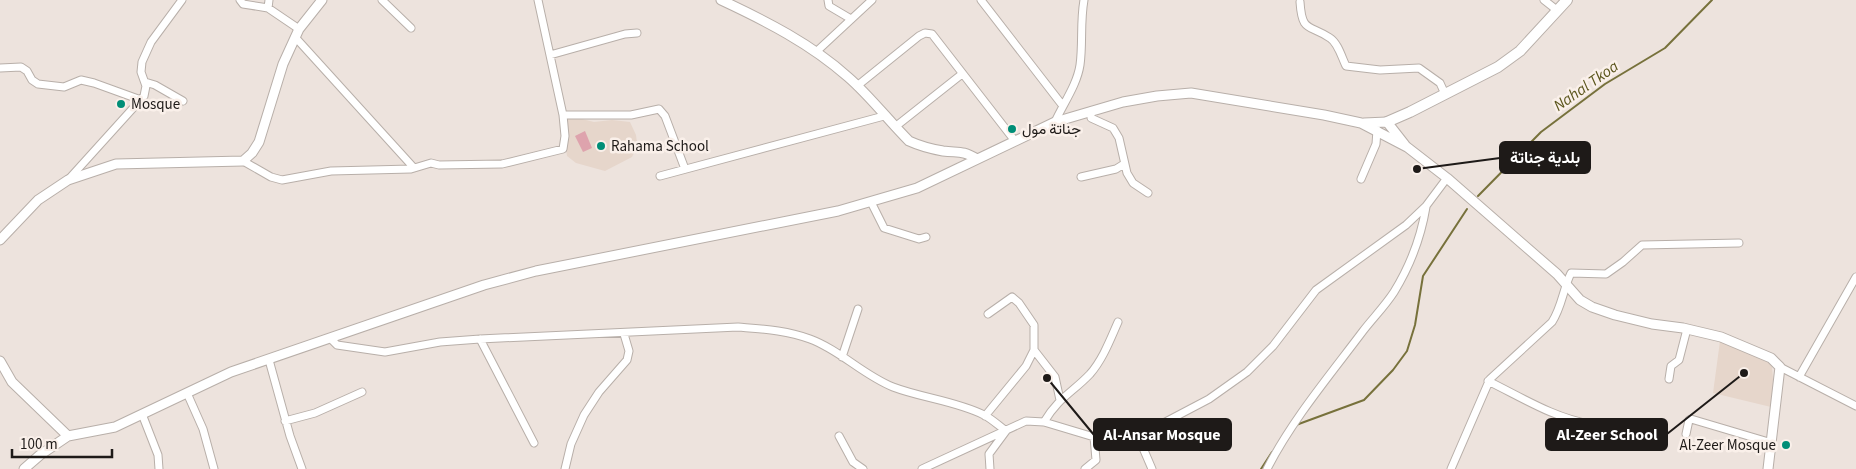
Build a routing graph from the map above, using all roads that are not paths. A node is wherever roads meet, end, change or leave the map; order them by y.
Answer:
1 (240, 0) edge
2 (322, 0) edge
3 (382, 0) edge
4 (538, 0) edge
5 (721, 0) edge
6 (828, 0) edge
7 (872, 0) edge
8 (981, 0) edge
9 (1084, 0) edge
10 (1544, 0) edge
11 (1567, 0) edge
12 (179, 1) edge
13 (1300, 2) dead end
14 (268, 4) edge
15 (1558, 10) junction
16 (851, 19) junction
17 (411, 28) dead end
18 (297, 33) junction
19 (637, 33) dead end
20 (816, 52) junction
21 (550, 55) junction
22 (0, 68) edge
23 (962, 74) junction
24 (145, 82) junction
25 (857, 86) junction
26 (1446, 94) junction
27 (141, 100) junction
28 (182, 101) dead end
29 (1064, 102) junction
30 (1086, 112) junction
31 (1410, 112) junction
32 (563, 115) junction
33 (884, 116) junction
34 (1055, 122) junction
35 (1387, 122) junction
36 (1361, 123) junction
37 (895, 127) junction
38 (1378, 130) junction
39 (1393, 136) junction
40 (1014, 141) junction
41 (977, 159) junction
42 (243, 161) junction
43 (1124, 164) junction
44 (414, 168) junction
45 (685, 170) junction
46 (660, 176) dead end
47 (1081, 177) dead end
48 (1447, 178) junction
49 (1361, 179) dead end
50 (68, 180) junction
51 (1148, 193) dead end
52 (872, 202) junction
53 (1426, 206) junction
54 (1, 236) edge
55 (926, 237) dead end
56 (1739, 243) dead end
57 (1856, 277) edge
58 (1566, 284) junction
59 (858, 309) dead end
60 (988, 314) dead end
61 (1118, 322) dead end
62 (1687, 329) junction
63 (624, 334) junction
64 (331, 339) junction
65 (480, 339) junction
66 (1034, 350) junction
67 (842, 357) junction
68 (269, 360) junction
69 (0, 361) edge
70 (1780, 367) junction
71 (1800, 377) junction
72 (1669, 379) dead end
73 (1488, 381) junction
74 (362, 392) dead end
75 (187, 393) junction
76 (1060, 400) junction
77 (1856, 406) edge
78 (142, 414) junction
79 (985, 416) junction
80 (286, 421) junction
81 (1044, 422) junction
82 (1590, 424) dead end
83 (1006, 431) junction
84 (1137, 434) junction
85 (1686, 434) dead end
86 (68, 436) junction
87 (839, 436) dead end
88 (1094, 437) junction
89 (534, 443) dead end
90 (1772, 443) junction
91 (24, 469) edge
92 (159, 469) edge
93 (214, 469) edge
94 (302, 469) edge
95 (565, 469) edge
96 (863, 469) edge
97 (922, 469) edge
98 (990, 469) edge
99 (1085, 469) edge
100 (1152, 469) edge
101 (1267, 469) edge
102 (1451, 469) edge
103 (1768, 469) edge

1 - 14 street
2 - 18 street
3 - 17 street
4 - 21 street
5 - 20 street
6 - 16 street
7 - 16 street
8 - 29 street
9 - 29 street
10 - 15 street
11 - 15 main road
12 - 24 street
13 - 26 street
14 - 18 street
15 - 26 main road
16 - 20 street
18 - 42 street
18 - 44 street
19 - 21 street
20 - 25 street
21 - 32 street
22 - 27 street
23 - 25 street
23 - 37 street
23 - 40 street
24 - 27 street
24 - 28 street
25 - 33 street
26 - 31 main road
27 - 50 street
29 - 30 street
29 - 34 street
30 - 34 street
30 - 36 street
30 - 43 street
31 - 35 main road
31 - 39 street
32 - 44 street
32 - 45 street
33 - 37 street
33 - 45 street
34 - 40 street
35 - 36 street
35 - 38 street
35 - 39 street
36 - 38 street
37 - 41 street
38 - 39 street
38 - 49 street
39 - 48 street
40 - 41 street
41 - 52 street
42 - 44 street
42 - 50 street
43 - 47 street
43 - 51 street
45 - 46 street
48 - 53 street
48 - 58 street
50 - 54 street
52 - 55 street
52 - 64 street
53 - 84 street
53 - 101 street
56 - 58 street
57 - 71 street
58 - 62 street
58 - 73 street
59 - 67 street
60 - 66 street
61 - 76 street
62 - 70 street
62 - 72 street
63 - 65 street
63 - 67 street
63 - 95 street
64 - 65 street
64 - 68 street
65 - 89 street
66 - 76 street
66 - 79 street
67 - 79 street
68 - 75 street
68 - 80 street
69 - 86 street
70 - 71 street
70 - 90 street
71 - 77 street
73 - 82 street
73 - 102 street
74 - 80 street
75 - 78 street
75 - 93 street
76 - 81 street
78 - 86 street
78 - 92 street
79 - 83 street
80 - 94 street
81 - 83 street
81 - 88 street
83 - 97 street
83 - 98 street
84 - 88 street
84 - 100 street
85 - 90 street
86 - 91 street
87 - 96 street
88 - 99 street
90 - 103 street

